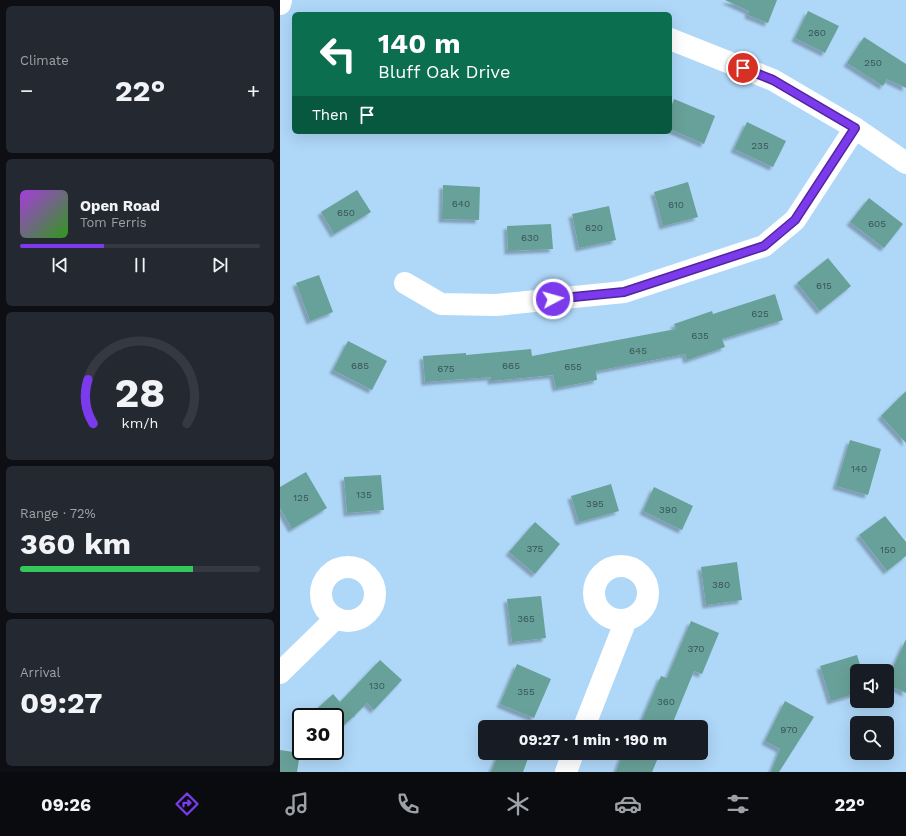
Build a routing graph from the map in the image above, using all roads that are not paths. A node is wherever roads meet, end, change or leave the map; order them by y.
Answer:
1 (281, 0) edge
2 (280, 4) edge
3 (672, 40) edge
4 (855, 128) junction
5 (906, 163) edge
6 (405, 283) dead end
7 (336, 618) dead end
8 (626, 620) dead end
9 (280, 673) edge
10 (587, 720) edge
11 (570, 760) edge
12 (566, 772) edge

1 - 2 street
3 - 4 street
4 - 5 street
4 - 6 street
7 - 9 street
8 - 10 street
11 - 12 street

